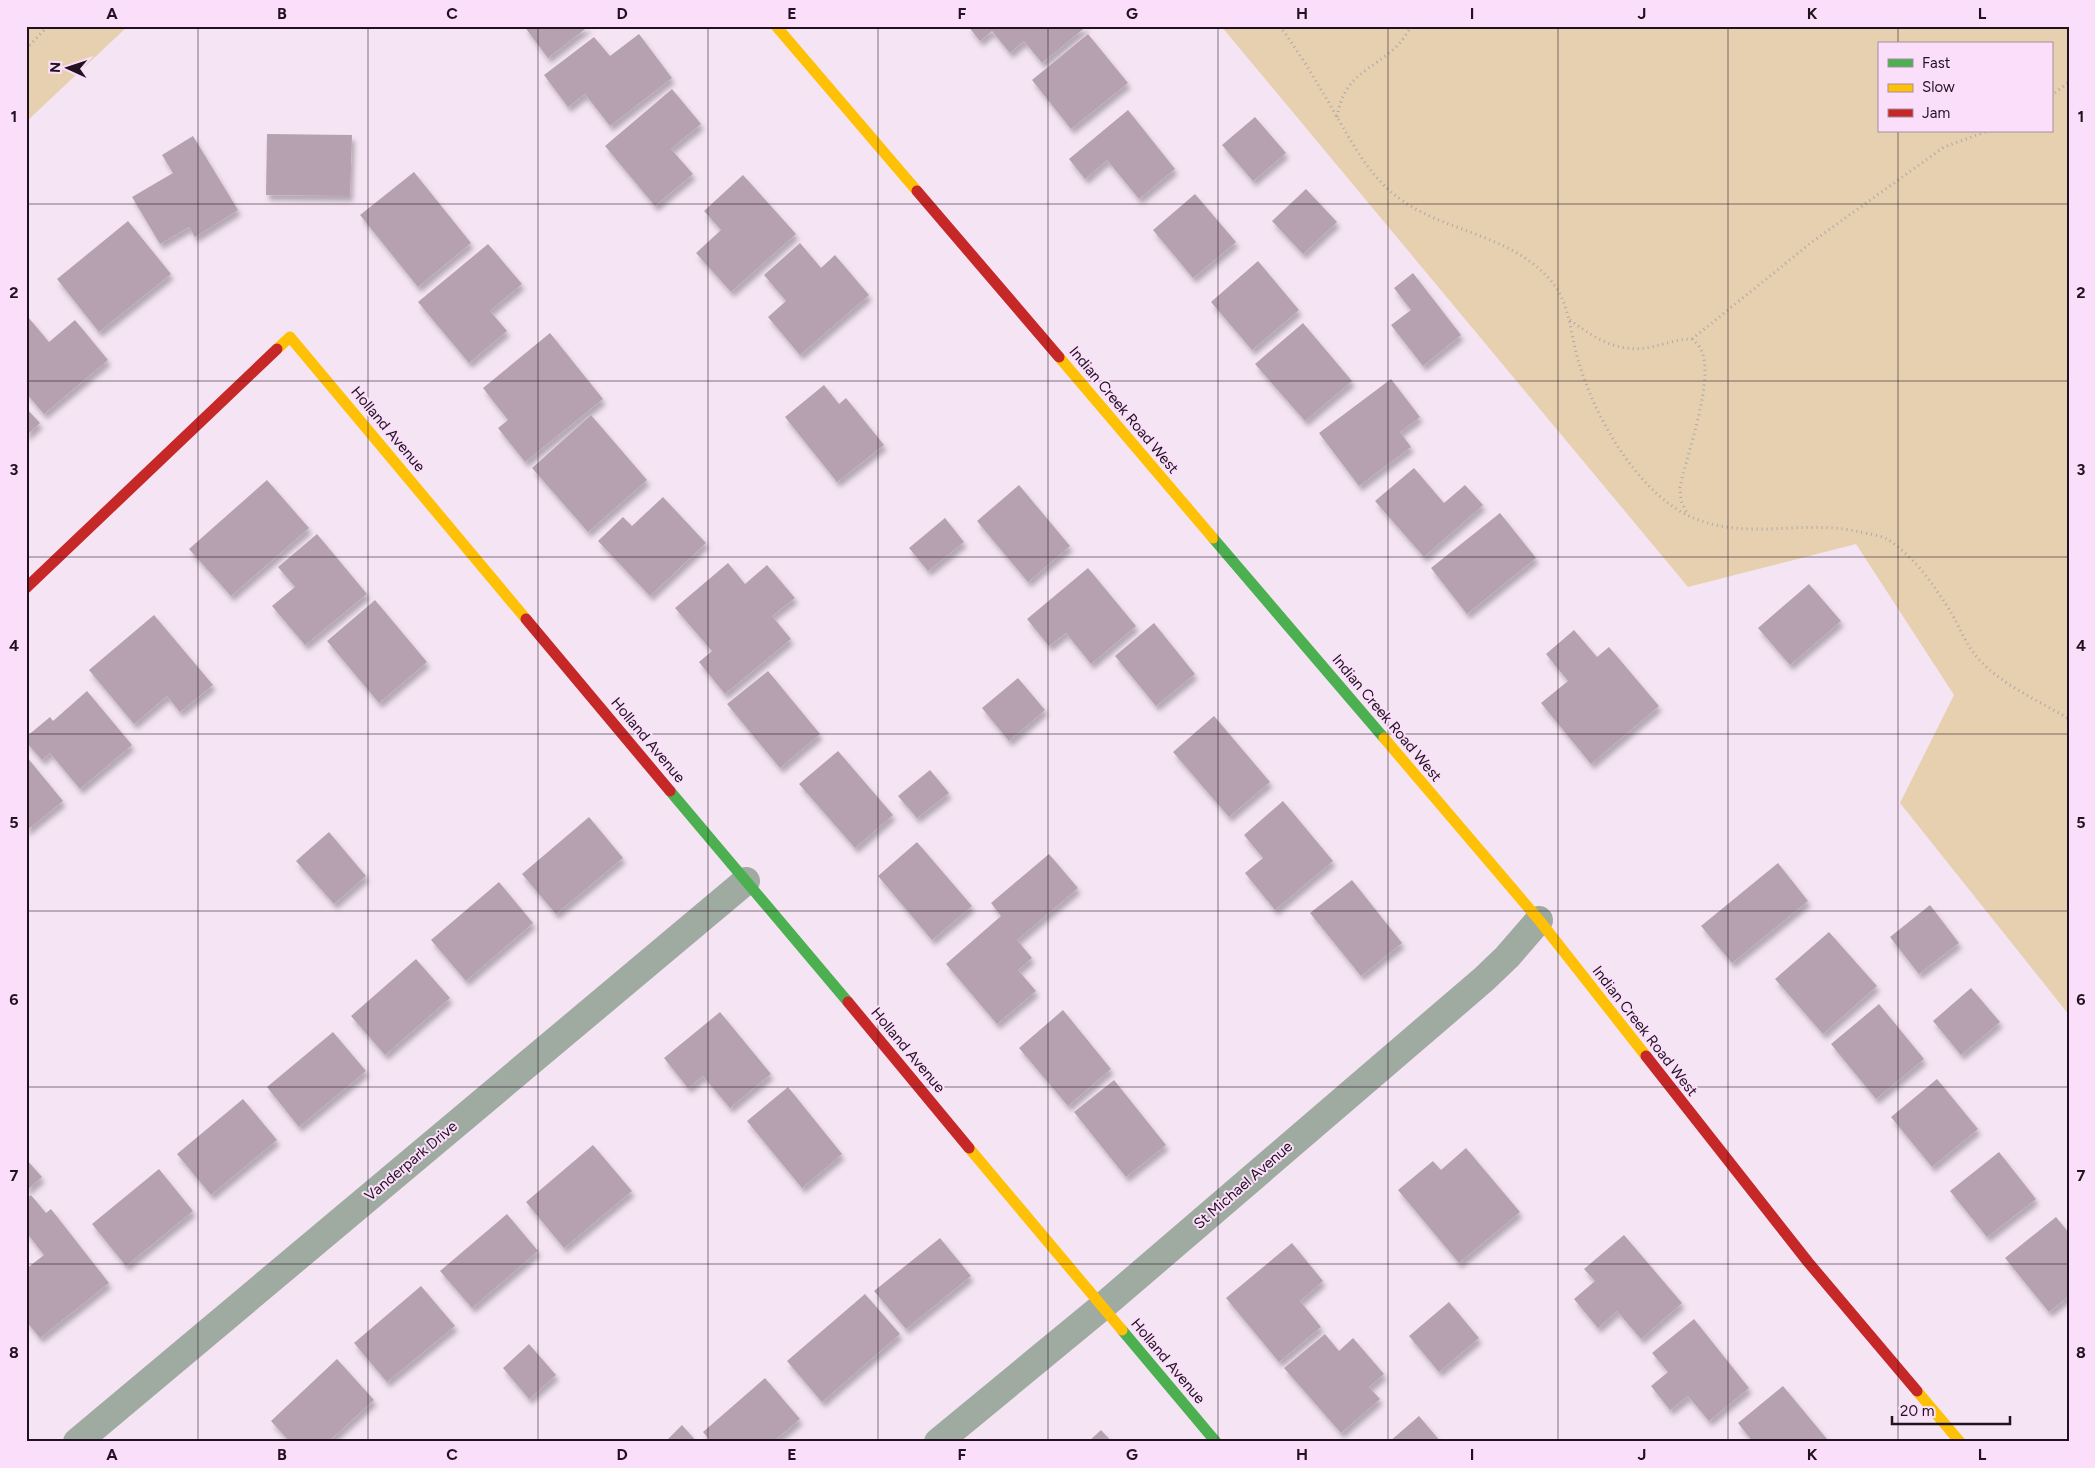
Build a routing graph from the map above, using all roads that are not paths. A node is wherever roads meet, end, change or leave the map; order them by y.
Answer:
1 (776, 26) edge
2 (26, 588) edge
3 (746, 881) junction
4 (1539, 920) junction
5 (1103, 1306) junction
6 (77, 1442) edge
7 (938, 1442) edge
8 (1216, 1442) edge
9 (1960, 1442) edge

1 - 4 street, Indian Creek Road West
2 - 3 street, Holland Avenue
3 - 5 street, Holland Avenue
3 - 6 street, Vanderpark Drive
4 - 5 street, St Michael Avenue
4 - 9 street, Indian Creek Road West
5 - 7 street, St Michael Avenue
5 - 8 street, Holland Avenue

